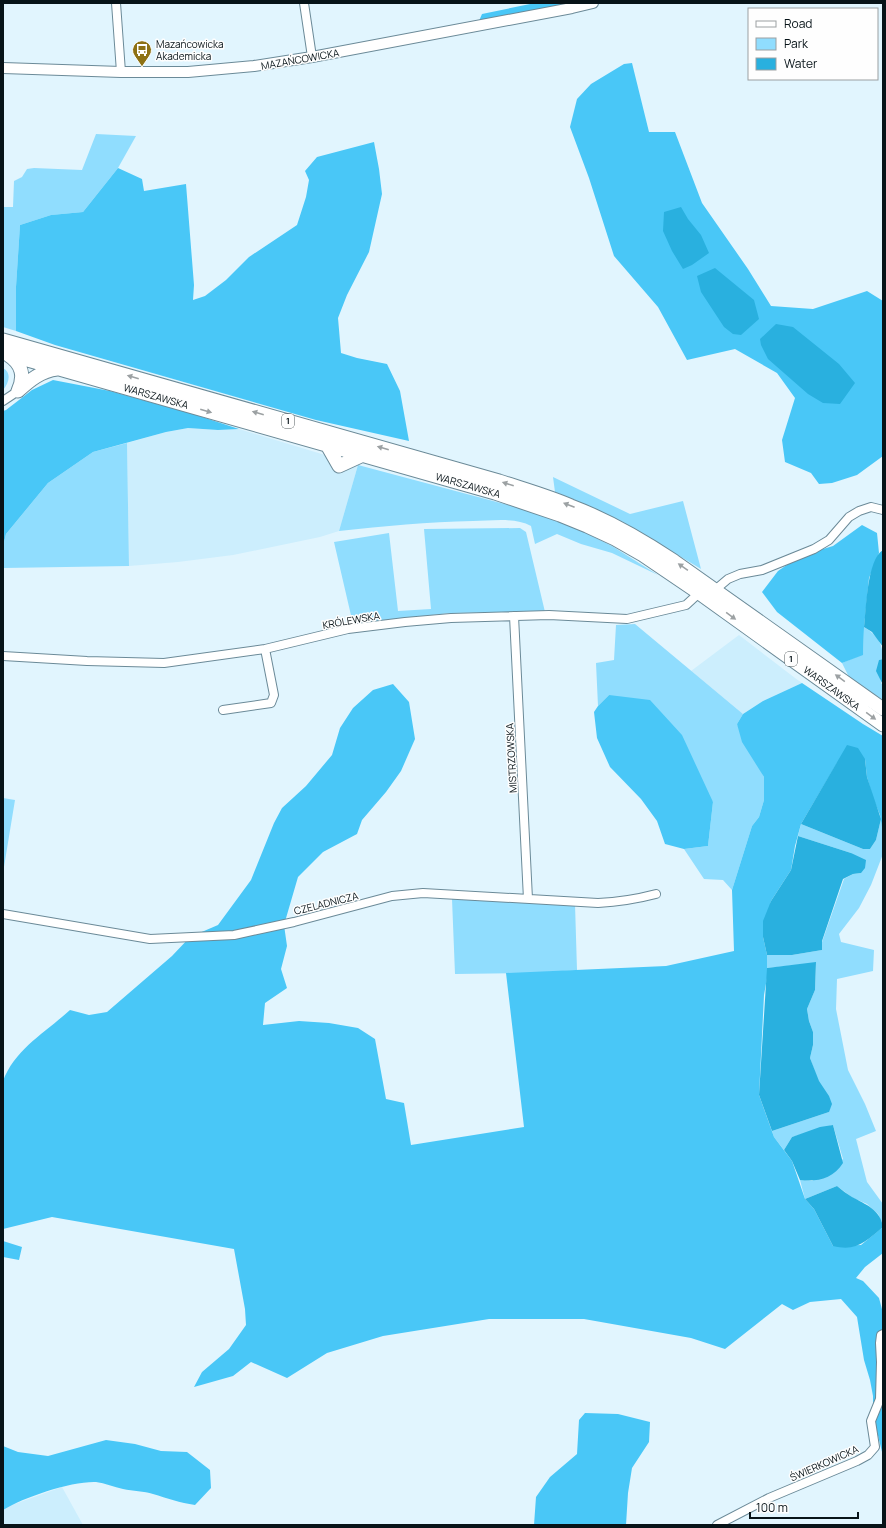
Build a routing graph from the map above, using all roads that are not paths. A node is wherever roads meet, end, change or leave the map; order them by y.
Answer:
1 (116, 3) edge
2 (304, 3) edge
3 (593, 3) edge
4 (312, 57) junction
5 (3, 68) edge
6 (121, 72) junction
7 (3, 340) edge
8 (3, 353) edge
9 (61, 369) junction
10 (18, 391) junction
11 (3, 401) edge
12 (883, 510) edge
13 (715, 590) junction
14 (699, 593) junction
15 (514, 616) junction
16 (265, 649) junction
17 (3, 656) edge
18 (883, 709) edge
19 (223, 710) dead end
20 (883, 725) edge
21 (656, 894) dead end
22 (528, 899) junction
23 (3, 914) edge
24 (883, 1334) edge
25 (717, 1525) edge

1 - 6 street
2 - 4 street
3 - 4 street, MAZAŃCOWICKA
4 - 6 street, MAZAŃCOWICKA
5 - 6 street, MAZAŃCOWICKA
13 -> 7 main road, WARSZAWSKA / 1
8 - 9 main road, WARSZAWSKA / 1
8 - 10 main road
9 - 10 main road
9 -> 14 main road, WARSZAWSKA / 1
10 - 11 street
12 - 13 street
18 -> 13 main road, WARSZAWSKA / 1
14 - 15 street, KRÓLEWSKA
14 -> 20 main road, WARSZAWSKA / 1
15 - 16 street, KRÓLEWSKA
15 - 22 street, MISTRZOWSKA
16 - 17 street, KRÓLEWSKA
16 - 19 street
21 - 22 street, CZELADNICZA
22 - 23 street, CZELADNICZA
24 - 25 street, ŚWIERKOWICKA

